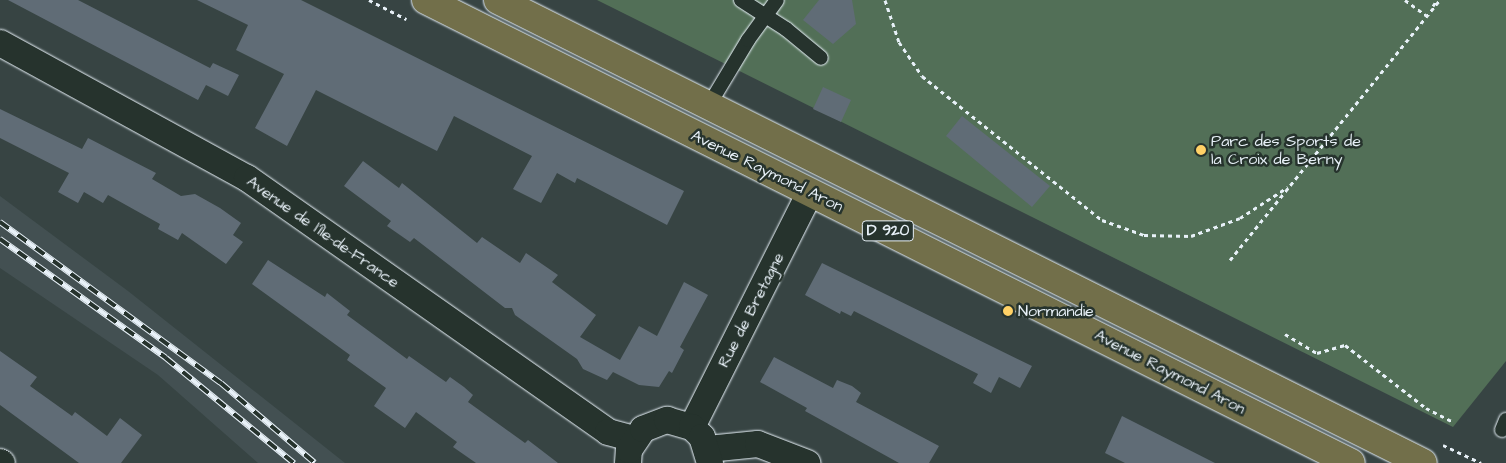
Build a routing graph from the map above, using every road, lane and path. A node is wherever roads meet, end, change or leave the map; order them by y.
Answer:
1 (426, 0) edge
2 (498, 0) edge
3 (741, 0) edge
4 (777, 0) edge
5 (885, 0) edge
6 (1405, 0) edge
7 (1436, 0) edge
8 (1440, 0) edge
9 (764, 17) junction
10 (1426, 18) junction
11 (0, 44) edge
12 (821, 58) dead end
13 (709, 105) junction
14 (1288, 187) junction
15 (810, 192) junction
16 (1230, 260) dead end
17 (1285, 334) dead end
18 (1454, 422) dead end
19 (692, 427) junction
20 (631, 451) edge
21 (709, 456) edge
22 (807, 463) edge
23 (1351, 463) edge
24 (1423, 463) edge

1 - 15 main road, Avenue Raymond Aron / D 920
2 - 13 main road, Avenue Raymond Aron / D 920
3 - 9 lane
4 - 9 lane
5 - 14 path
6 - 10 path
7 - 10 path
8 - 10 path
9 - 12 lane
9 - 13 lane
10 - 14 path
11 - 20 street, Avenue de l'Île-de-France
13 - 24 main road, Avenue Raymond Aron / D 920
14 - 16 path
15 - 19 street, Rue de Bretagne
15 - 23 main road, Avenue Raymond Aron / D 920
17 - 18 path
19 - 20 street
19 - 21 street
21 - 22 street

